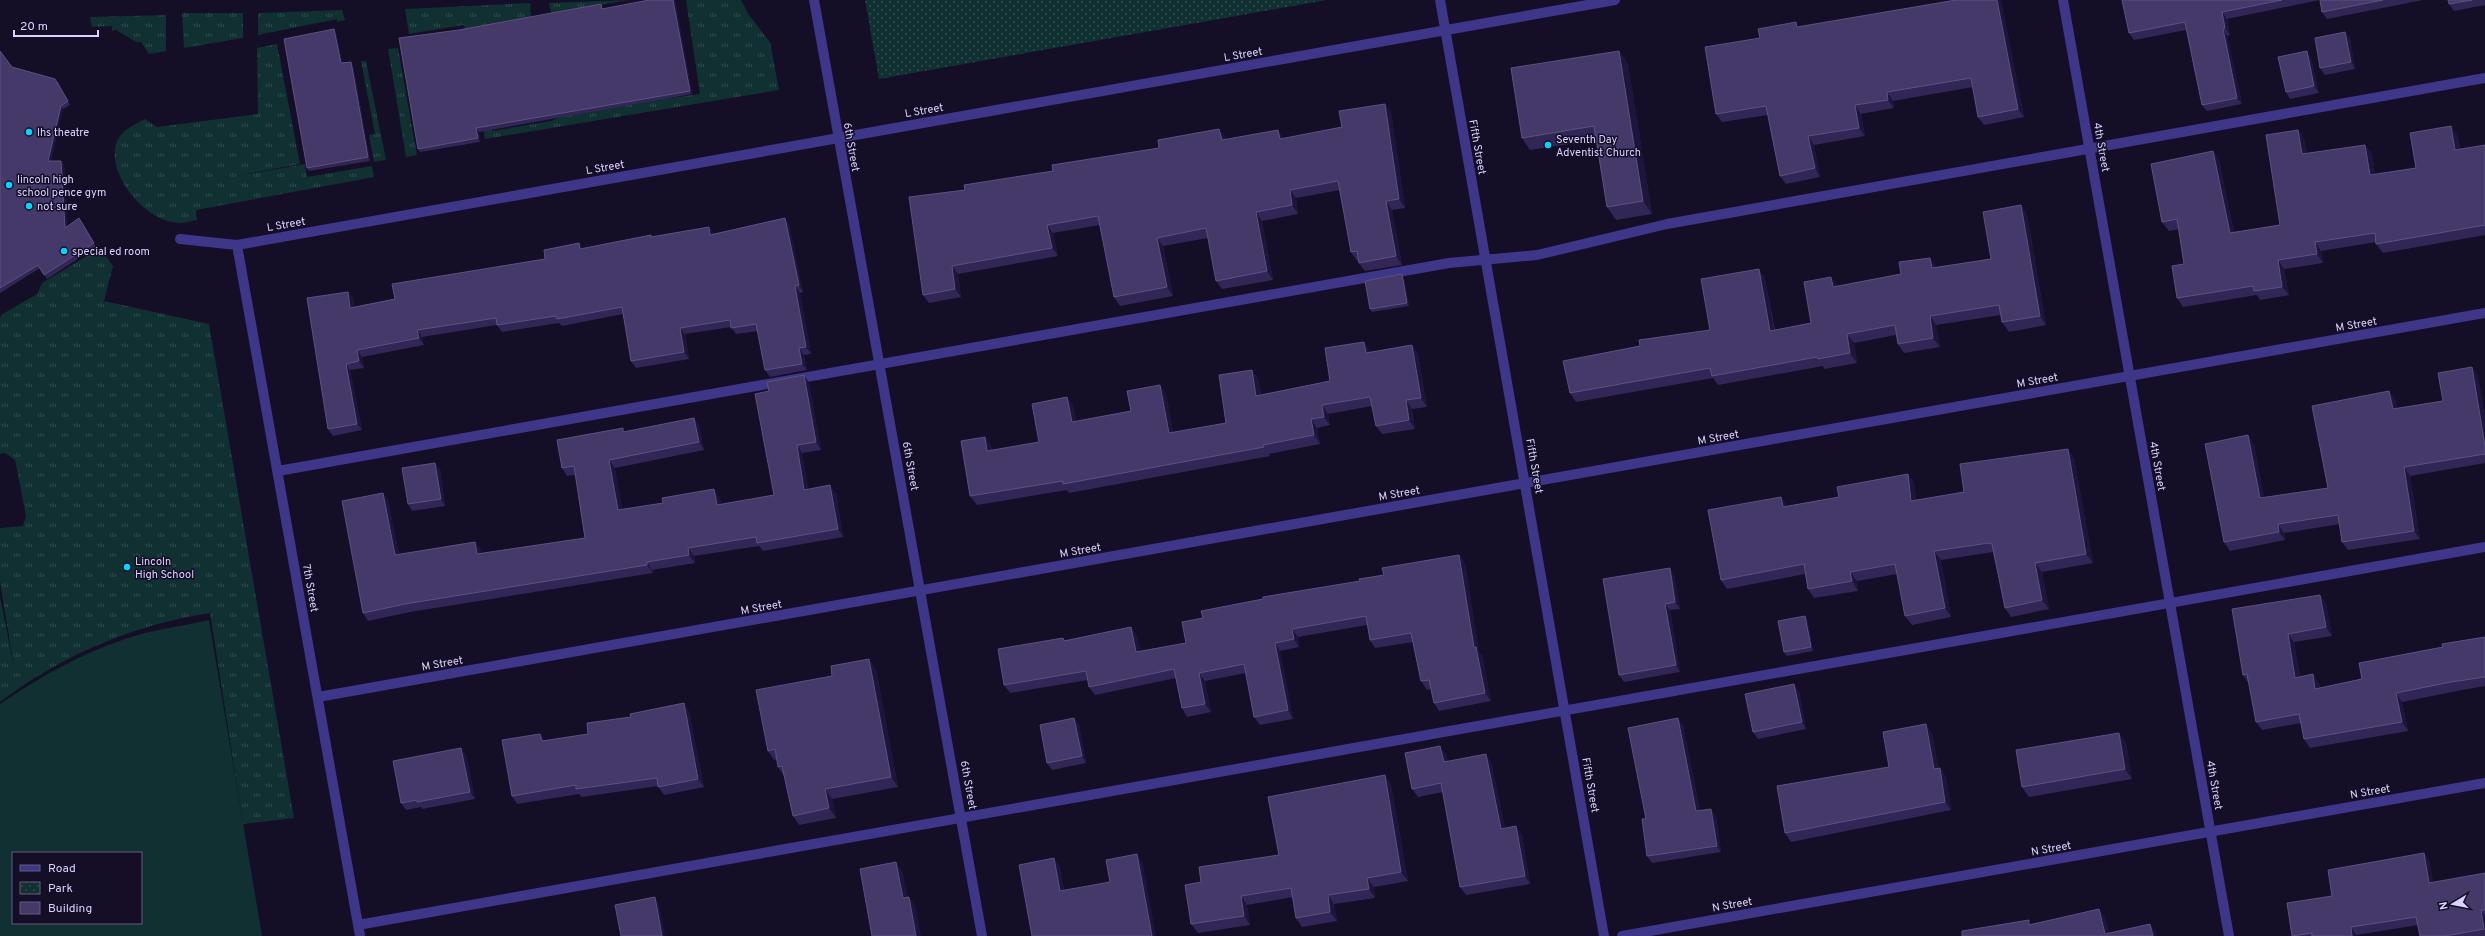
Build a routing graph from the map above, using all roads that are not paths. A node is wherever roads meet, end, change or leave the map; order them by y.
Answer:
1 (814, 0) edge
2 (1440, 0) edge
3 (1615, 0) edge
4 (2063, 0) edge
5 (1446, 30) junction
6 (2485, 78) edge
7 (839, 138) junction
8 (2090, 148) junction
9 (180, 239) dead end
10 (237, 245) junction
11 (1486, 259) junction
12 (2485, 313) edge
13 (880, 364) junction
14 (2130, 376) junction
15 (278, 471) junction
16 (1526, 483) junction
17 (2485, 547) edge
18 (922, 590) junction
19 (2170, 603) junction
20 (318, 697) junction
21 (1566, 710) junction
22 (2485, 783) edge
23 (962, 818) junction
24 (2211, 832) junction
25 (358, 925) junction
26 (360, 936) edge
27 (982, 936) edge
28 (1604, 936) edge
29 (1622, 936) edge
30 (2229, 936) edge

1 - 7 street, 6th Street
2 - 5 street, Fifth Street
3 - 5 street, L Street
4 - 8 street, 4th Street
5 - 7 street, L Street
5 - 11 street, Fifth Street
6 - 8 street
7 - 10 street, L Street
7 - 13 street, 6th Street
8 - 11 street
8 - 14 street, 4th Street
9 - 10 street, L Street
10 - 15 street, 7th Street
11 - 13 street
11 - 16 street, Fifth Street
12 - 14 street, M Street
13 - 15 street
13 - 18 street, 6th Street
14 - 16 street, M Street
14 - 19 street, 4th Street
15 - 20 street, 7th Street
16 - 18 street, M Street
16 - 21 street, Fifth Street
17 - 19 street
18 - 20 street, M Street
18 - 23 street, 6th Street
19 - 21 street
19 - 24 street, 4th Street
20 - 25 street, 7th Street
21 - 23 street
21 - 28 street, Fifth Street
22 - 24 street, N Street
23 - 25 street
23 - 27 street, 6th Street
24 - 29 street, N Street
24 - 30 street, 4th Street
25 - 26 street, 7th Street

